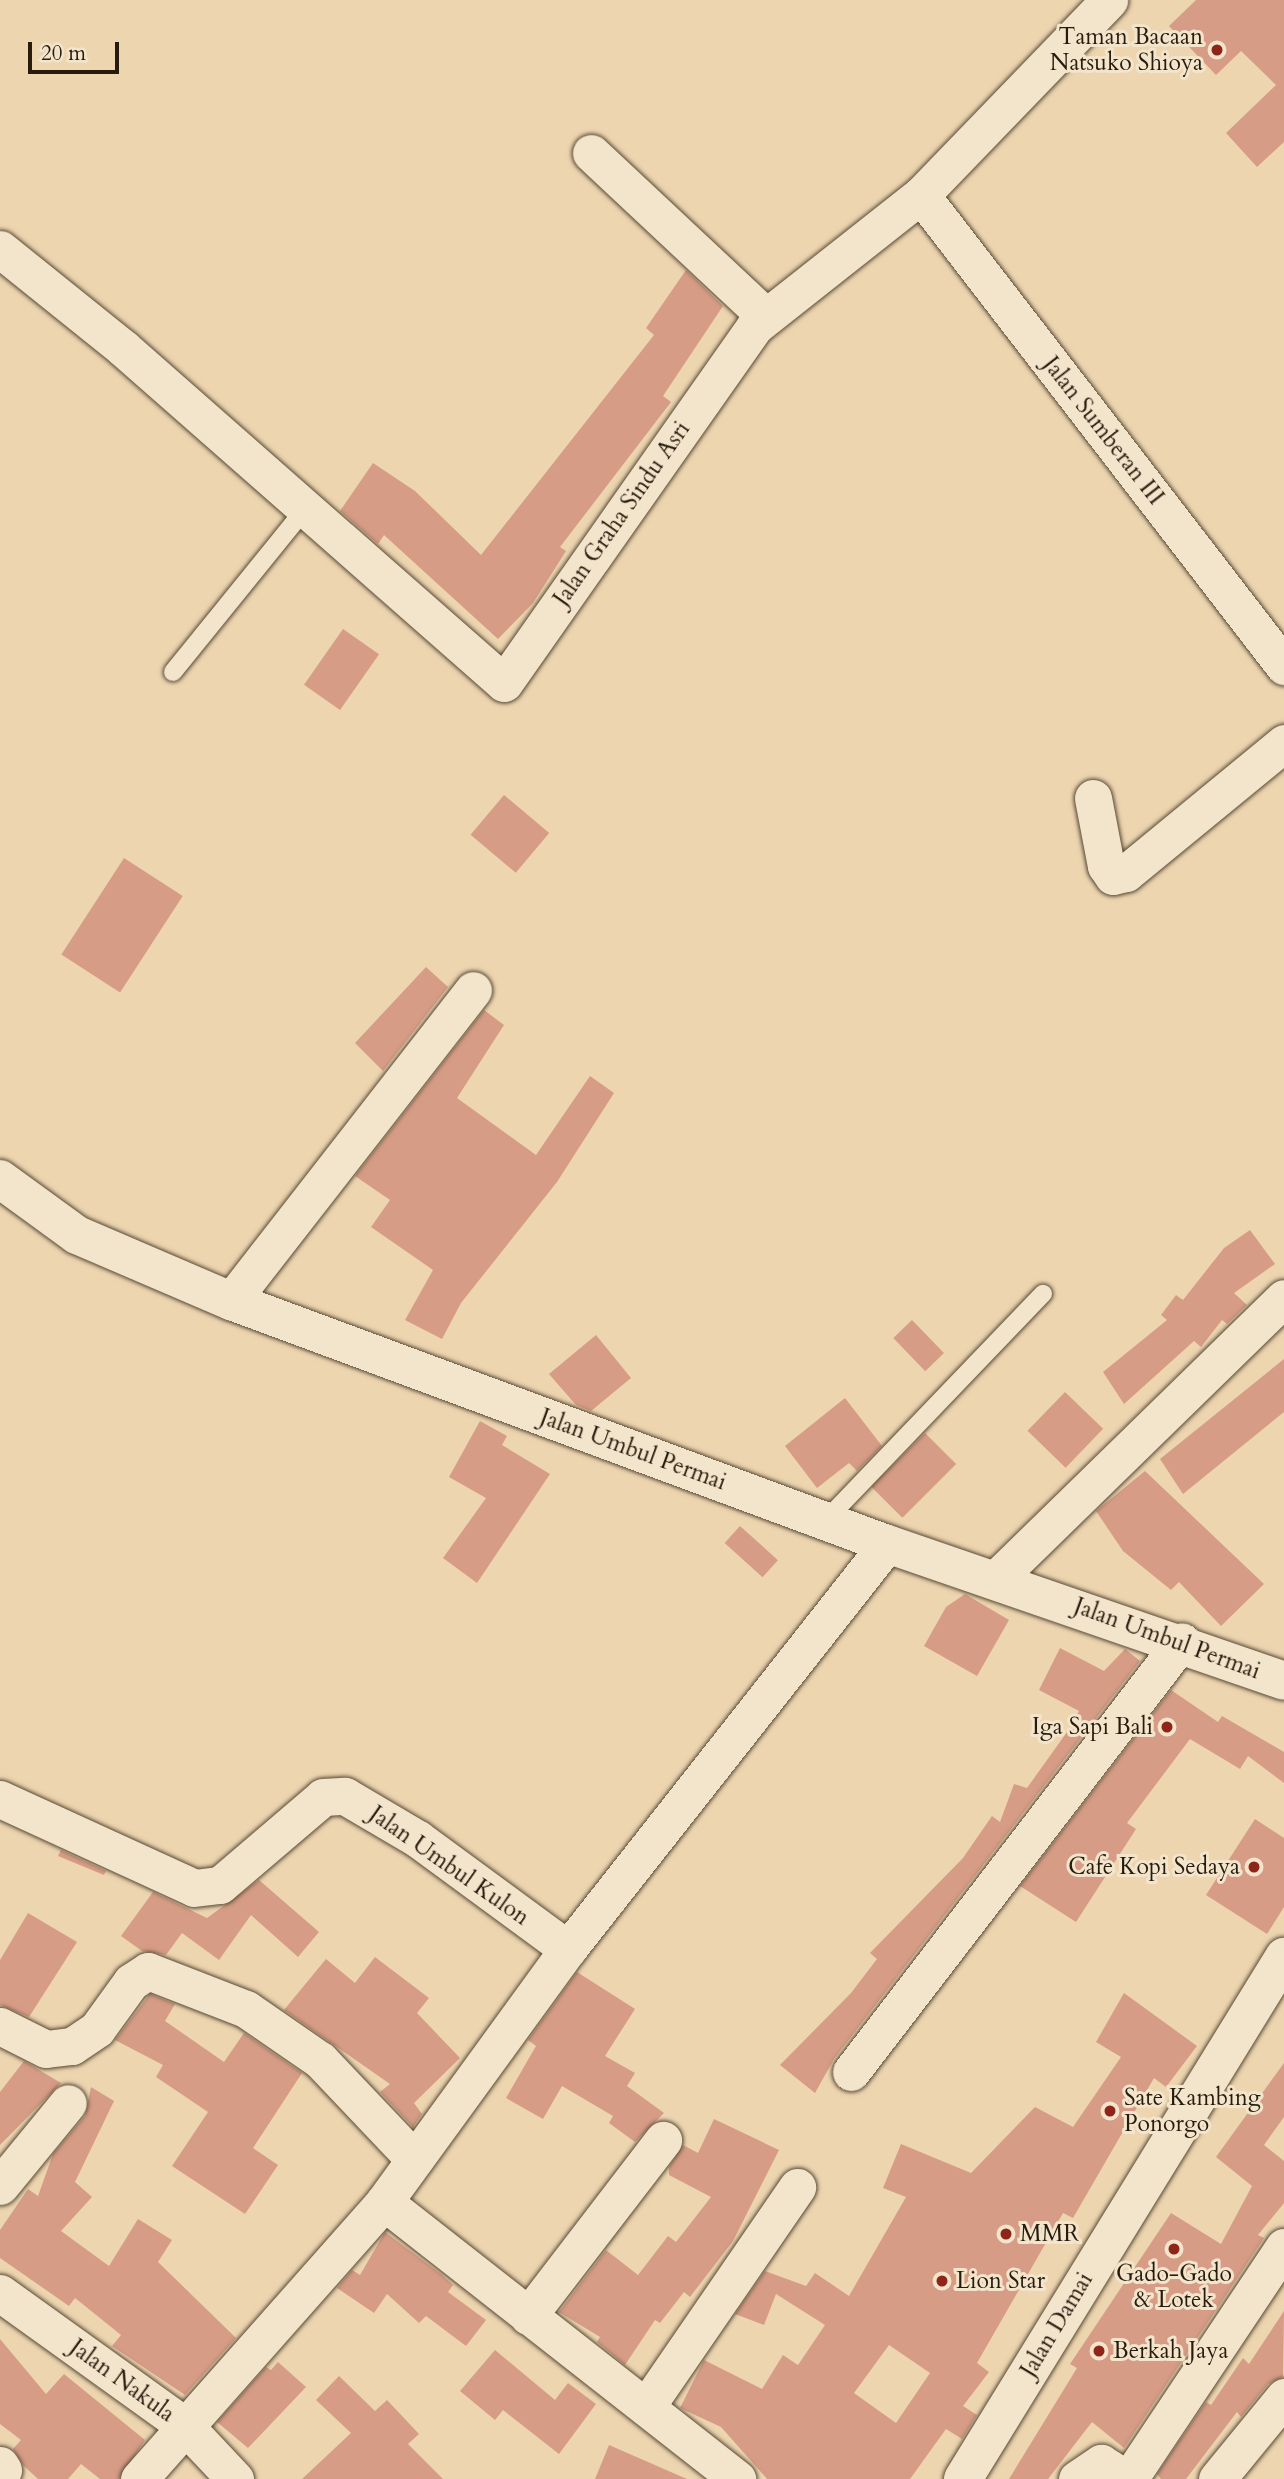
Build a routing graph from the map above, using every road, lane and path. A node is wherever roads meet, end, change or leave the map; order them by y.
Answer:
1 (1109, 0) edge
2 (591, 153) dead end
3 (921, 195) junction
4 (0, 249) edge
5 (765, 316) junction
6 (305, 509) junction
7 (1284, 666) edge
8 (173, 672) dead end
9 (1284, 743) edge
10 (1093, 798) dead end
11 (473, 990) dead end
12 (0, 1179) edge
13 (1043, 1294) dead end
14 (1284, 1297) edge
15 (231, 1301) junction
16 (825, 1521) junction
17 (887, 1544) junction
18 (996, 1579) junction
19 (1182, 1641) junction
20 (1284, 1681) edge
21 (0, 1798) edge
22 (568, 1949) junction
23 (1284, 1957) edge
24 (4, 2040) edge
25 (851, 2072) dead end
26 (68, 2103) dead end
27 (663, 2140) dead end
28 (414, 2159) junction
29 (0, 2186) edge
30 (797, 2187) dead end
31 (384, 2202) junction
32 (1284, 2247) edge
33 (0, 2293) edge
34 (528, 2316) junction
35 (1284, 2397) edge
36 (646, 2407) junction
37 (185, 2426) junction
38 (139, 2479) edge
39 (235, 2479) edge
40 (737, 2479) edge
41 (963, 2479) edge
42 (1077, 2479) edge
43 (1128, 2479) edge
44 (1217, 2479) edge

1 - 3 street, Jalan Graha Sindu Asri
2 - 5 street
3 - 5 street, Jalan Graha Sindu Asri
3 - 7 street, Jalan Sumberan III
4 - 6 street, Jalan Graha Sindu Asri
5 - 6 street, Jalan Graha Sindu Asri
6 - 8 lane
9 - 10 street
11 - 15 street
12 - 15 main road, Jalan Umbul Permai
13 - 16 lane
14 - 18 street
15 - 16 main road, Jalan Umbul Permai
16 - 17 main road, Jalan Umbul Permai
17 - 18 main road, Jalan Umbul Permai
17 - 22 street
18 - 19 main road, Jalan Umbul Permai
19 - 20 main road, Jalan Umbul Permai
19 - 25 street
21 - 22 street, Jalan Umbul Kulon
22 - 28 street
23 - 41 main road, Jalan Damai
24 - 28 street
26 - 29 street
27 - 34 street
28 - 31 street
30 - 36 street
31 - 34 street
31 - 37 street
32 - 43 street
33 - 37 street, Jalan Nakula
34 - 36 street
35 - 44 street
36 - 40 street
37 - 38 street
37 - 39 street, Jalan Nakula
42 - 43 street

